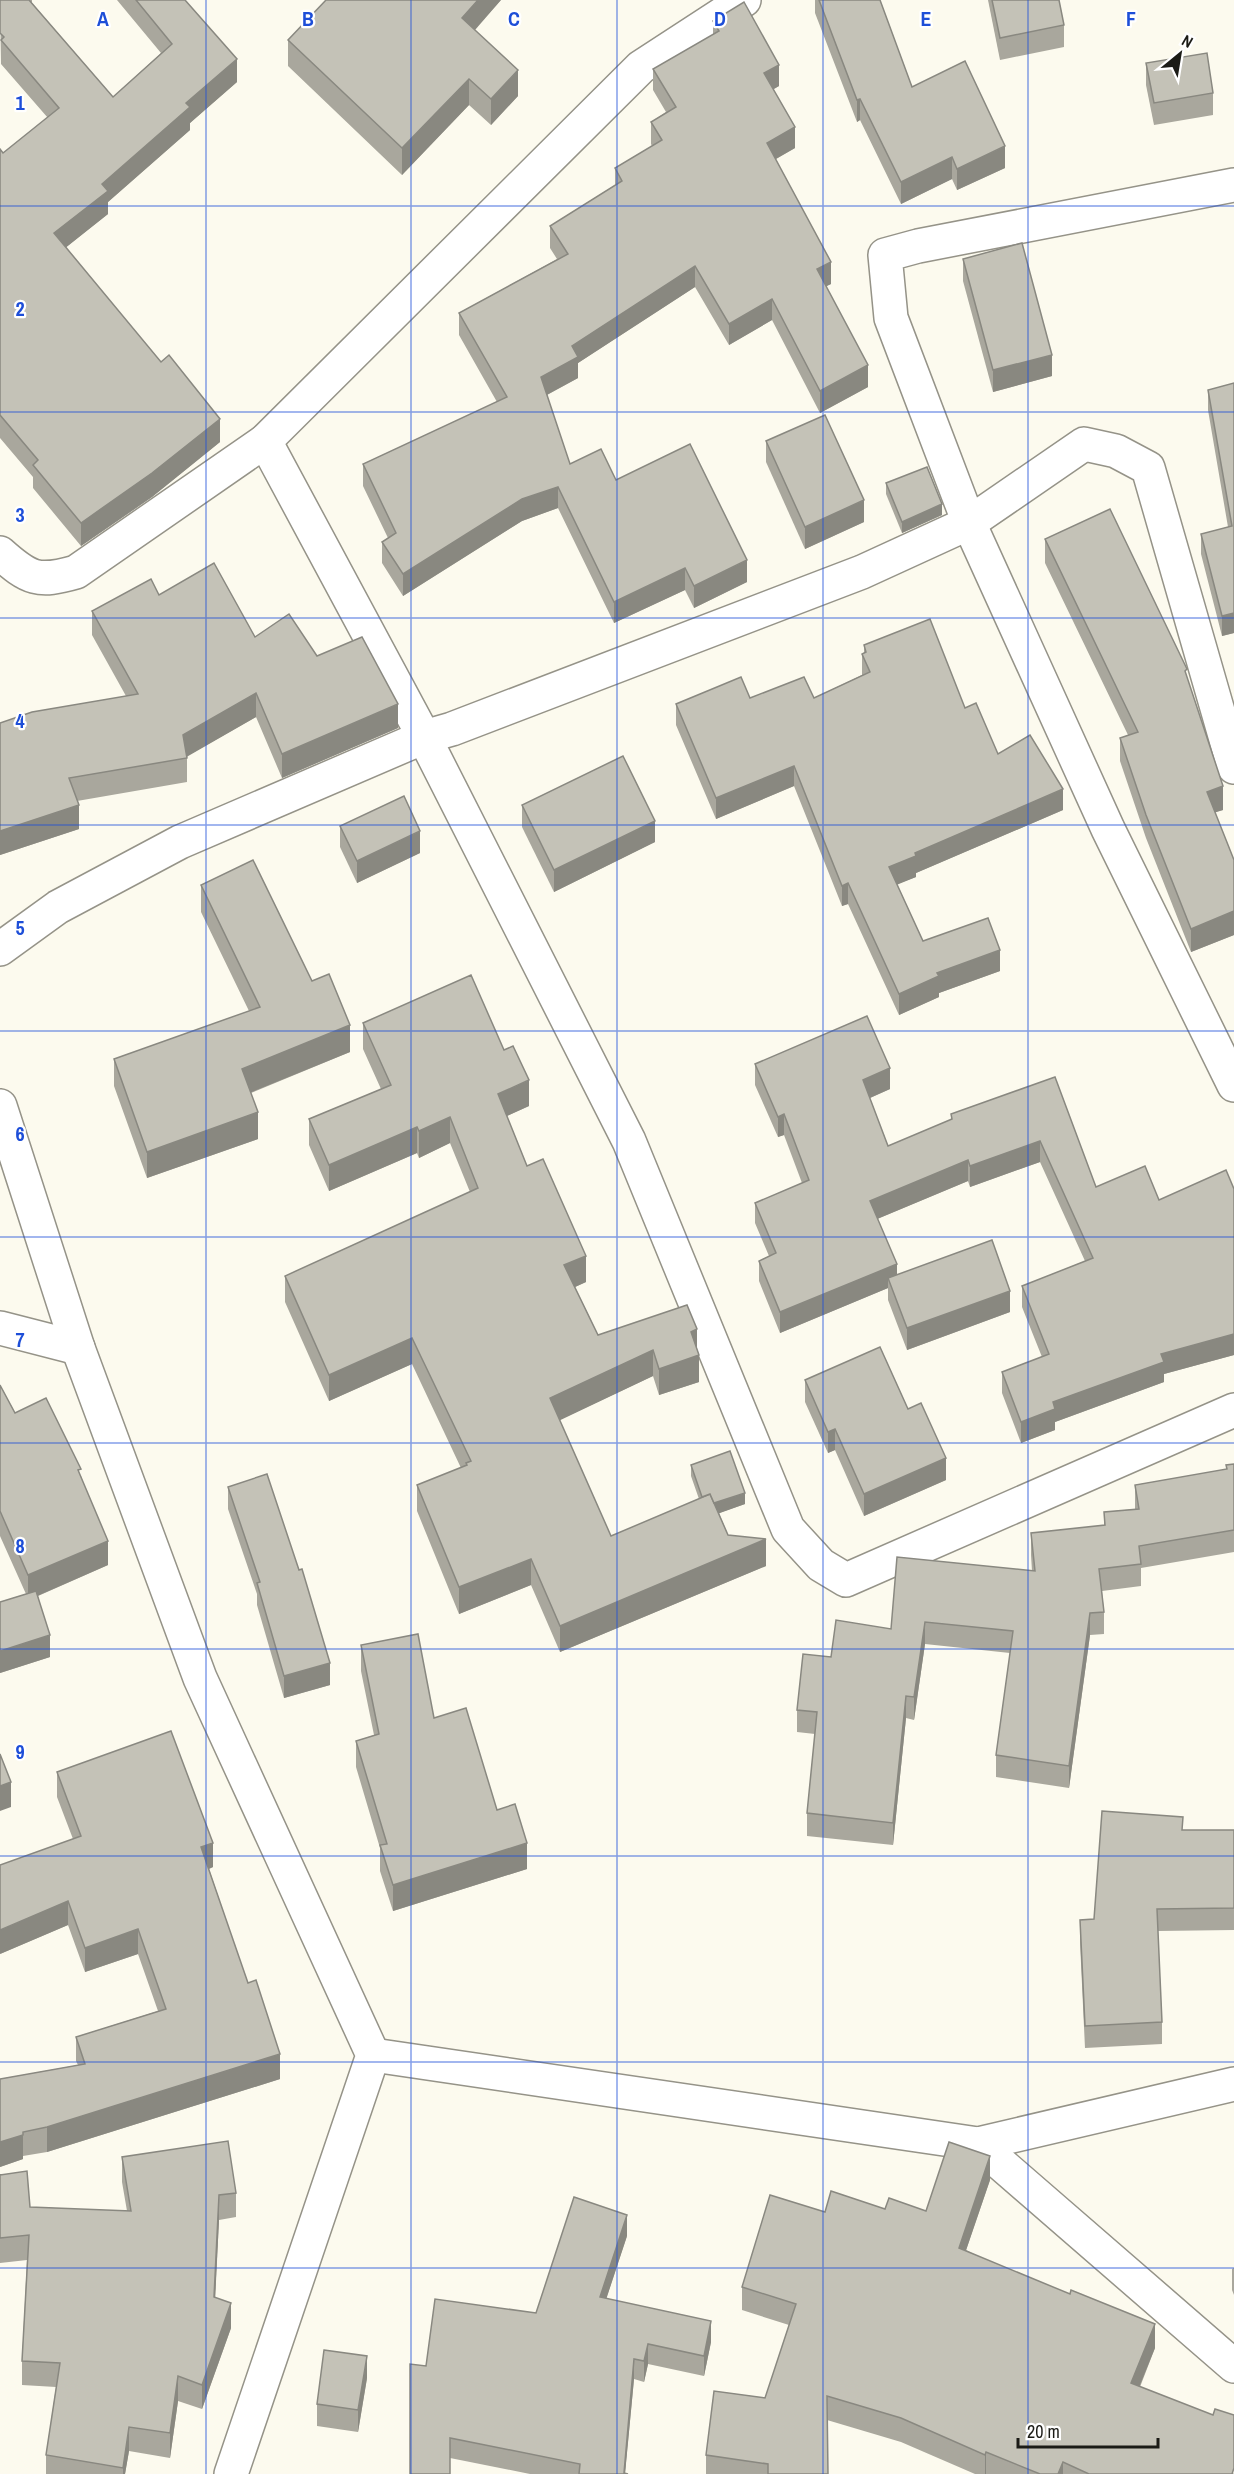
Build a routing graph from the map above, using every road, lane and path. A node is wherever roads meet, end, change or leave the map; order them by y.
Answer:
1 (744, 0) edge
2 (1234, 185) edge
3 (265, 441) junction
4 (969, 523) junction
5 (0, 553) edge
6 (424, 737) junction
7 (1234, 766) edge
8 (0, 950) edge
9 (1234, 1084) edge
10 (0, 1106) edge
11 (0, 1328) edge
12 (78, 1348) junction
13 (1234, 1410) edge
14 (373, 2055) junction
15 (1234, 2084) edge
16 (978, 2144) junction
17 (1234, 2366) edge
18 (231, 2474) edge

1 - 3 street
2 - 4 street
3 - 5 street
3 - 6 street
4 - 6 street
4 - 7 street
4 - 9 street
6 - 8 street
6 - 13 street
10 - 12 street
11 - 12 street
12 - 14 street
14 - 16 street
14 - 18 street
15 - 16 street
16 - 17 street

